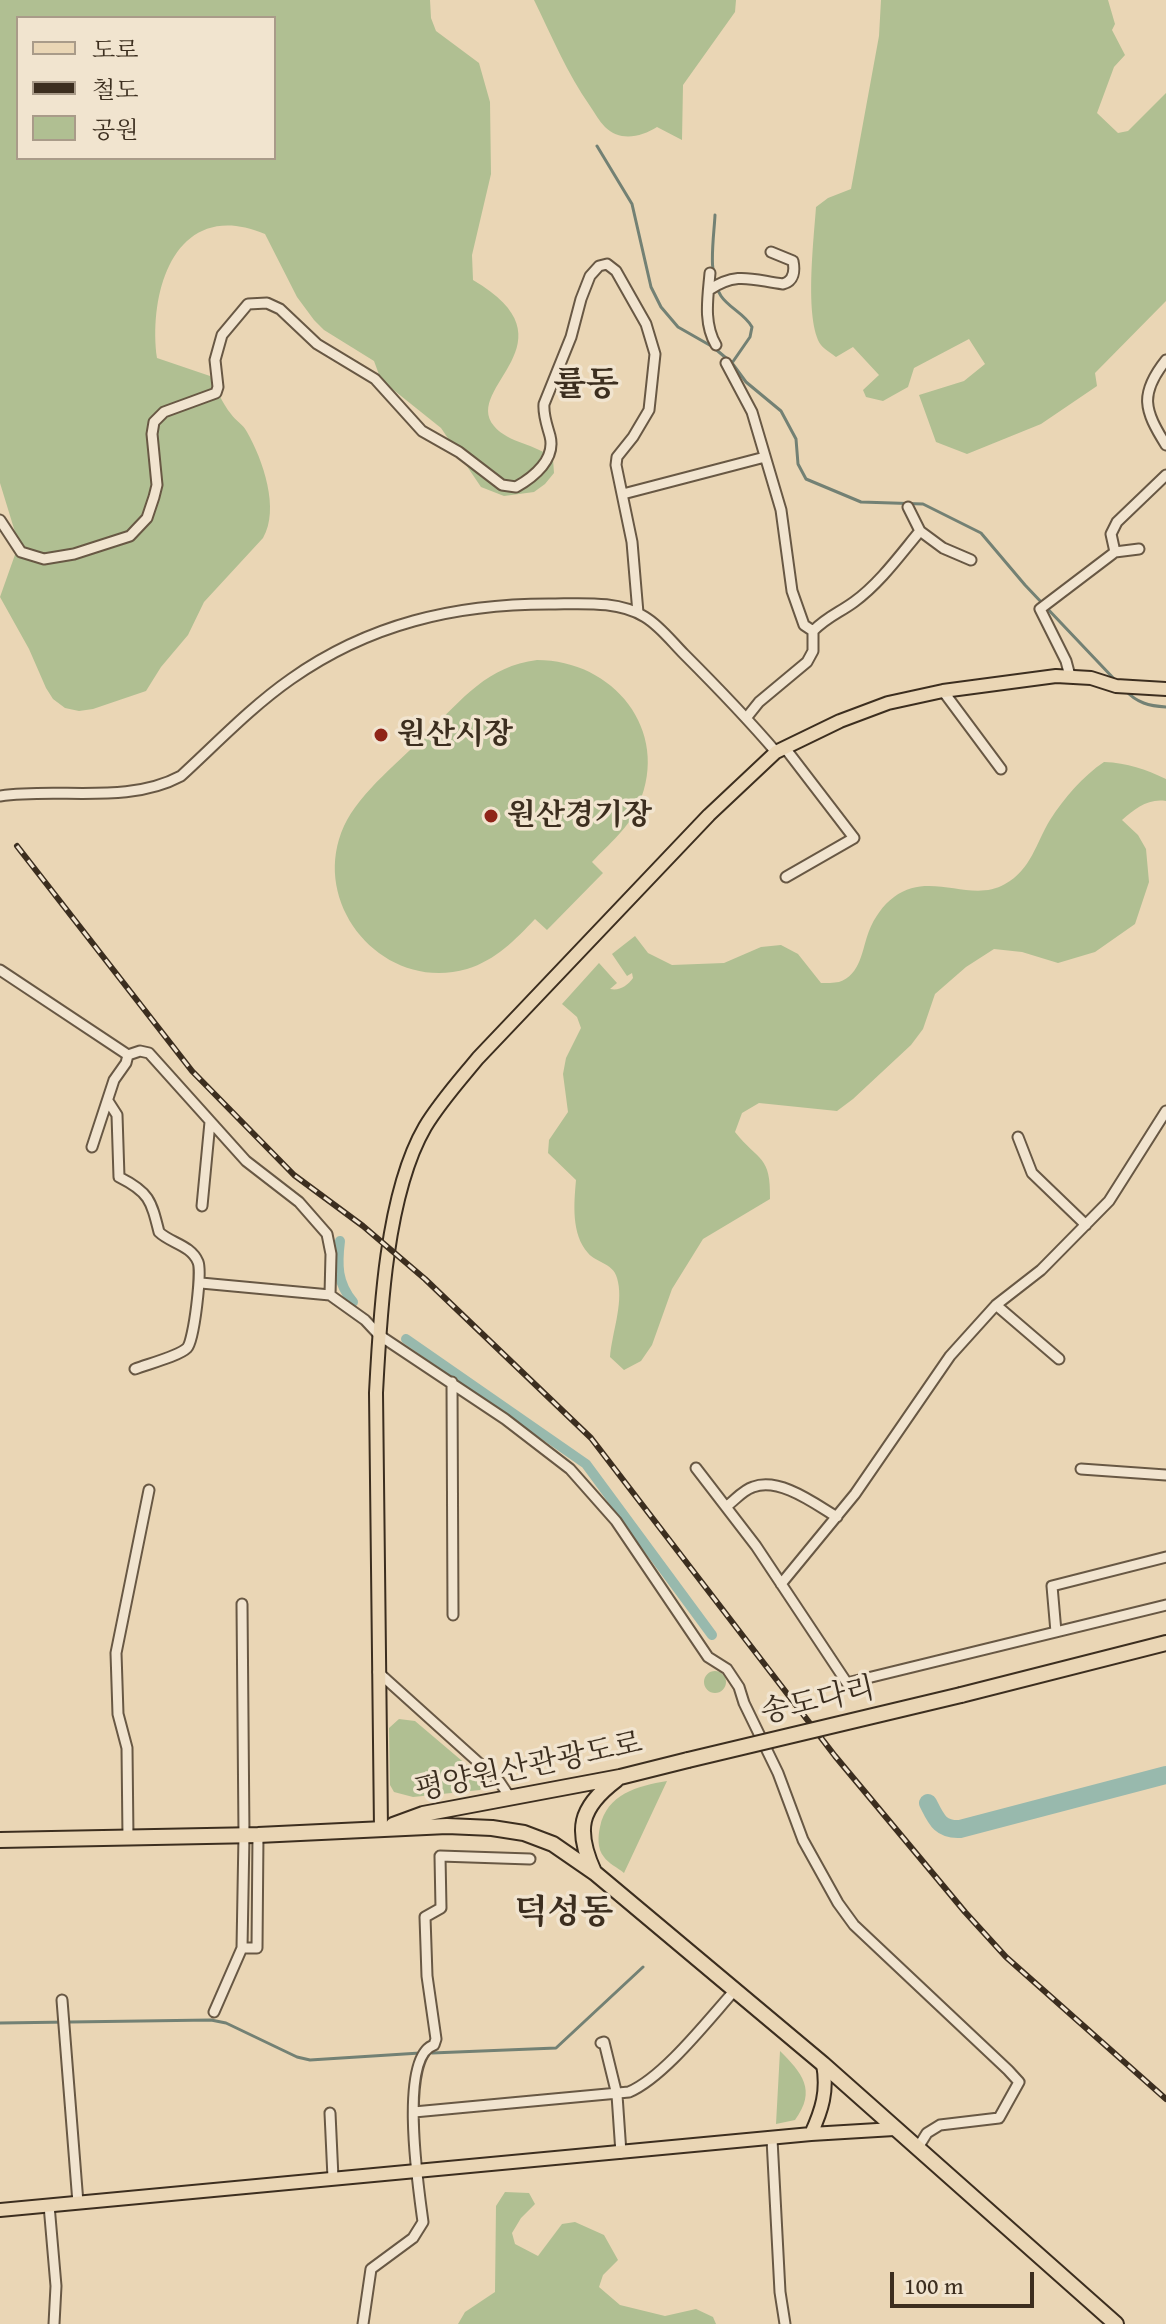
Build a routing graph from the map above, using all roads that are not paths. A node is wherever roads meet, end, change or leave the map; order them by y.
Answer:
1 (771, 252) dead end
2 (710, 273) dead end
3 (714, 286) junction
4 (716, 345) dead end
5 (1166, 360) edge
6 (726, 363) dead end
7 (1166, 445) edge
8 (765, 457) junction
9 (1166, 475) edge
10 (623, 494) junction
11 (908, 507) dead end
12 (0, 520) edge
13 (920, 531) junction
14 (1139, 549) dead end
15 (1115, 552) junction
16 (971, 560) dead end
17 (638, 613) junction
18 (813, 631) junction
19 (1070, 676) junction
20 (1166, 689) edge
21 (943, 691) junction
22 (747, 717) junction
23 (781, 750) junction
24 (1001, 769) dead end
25 (0, 796) edge
26 (786, 877) dead end
27 (0, 970) edge
28 (128, 1055) junction
29 (108, 1101) junction
30 (1166, 1111) edge
31 (210, 1122) junction
32 (1018, 1137) dead end
33 (92, 1147) dead end
34 (202, 1206) dead end
35 (1086, 1225) junction
36 (201, 1283) junction
37 (330, 1295) junction
38 (996, 1305) junction
39 (379, 1335) junction
40 (1059, 1359) dead end
41 (135, 1369) dead end
42 (452, 1382) junction
43 (696, 1468) dead end
44 (1081, 1469) dead end
45 (1166, 1475) edge
46 (149, 1490) dead end
47 (727, 1506) junction
48 (837, 1517) junction
49 (1166, 1557) edge
50 (781, 1584) junction
51 (242, 1604) dead end
52 (1166, 1605) edge
53 (453, 1615) dead end
54 (1056, 1632) junction
55 (1166, 1643) edge
56 (378, 1672) junction
57 (688, 1760) joint
58 (620, 1777) junction
59 (511, 1799) junction
60 (381, 1829) junction
61 (251, 1835) junction
62 (128, 1838) junction
63 (0, 1840) edge
64 (530, 1859) dead end
65 (595, 1873) junction
66 (242, 1948) junction
67 (735, 1990) junction
68 (62, 2000) dead end
69 (214, 2012) dead end
70 (601, 2043) dead end
71 (823, 2064) junction
72 (617, 2095) junction
73 (414, 2112) junction
74 (330, 2113) dead end
75 (894, 2129) junction
76 (811, 2134) junction
77 (772, 2139) junction
78 (917, 2149) junction
79 (621, 2153) junction
80 (415, 2171) junction
81 (333, 2178) junction
82 (78, 2203) junction
83 (49, 2205) junction
84 (0, 2210) edge
85 (54, 2324) edge
86 (363, 2324) edge
87 (785, 2324) edge
88 (1116, 2324) edge

1 - 3 street
2 - 3 street
3 - 4 street
5 - 7 street
6 - 8 street
8 - 10 street
8 - 18 street
9 - 15 street
10 - 12 street
10 - 17 street
11 - 13 street
13 - 16 street
13 - 18 street
14 - 15 street
15 - 19 street
17 - 22 street
17 - 25 street
18 - 22 street
19 - 20 main road
19 - 21 main road
21 - 23 main road
21 - 24 street
22 - 23 street
23 - 26 street
23 - 39 main road
27 - 28 street
28 - 29 street
28 - 31 street
29 - 33 street
29 - 36 street
30 - 35 street
31 - 34 street
31 - 37 street
32 - 35 street
35 - 38 street
36 - 37 street
36 - 41 street
37 - 39 street
38 - 40 street
38 - 48 street
39 - 42 street
39 - 56 main road
42 - 53 street
42 - 78 street
43 - 47 street
44 - 45 street
46 - 62 street
47 - 48 street
47 - 50 street
48 - 50 street
49 - 54 street
50 - 54 street
51 - 61 street
52 - 54 street
55 - 57 highway, 송도다리, bridge
56 - 59 street
56 - 60 main road
57 - 58 highway, 평양원산관광도로
58 - 59 highway, 평양원산관광도로
58 - 65 highway
59 - 60 highway, 평양원산관광도로
60 - 61 highway
60 - 65 highway
61 - 62 highway
61 - 66 street
61 - 66 street
62 - 63 highway
64 - 73 street
65 - 67 highway
66 - 69 street
67 - 71 highway
67 - 72 street
68 - 82 street
70 - 72 street
71 - 75 highway
71 - 76 main road
72 - 73 street
72 - 79 street
73 - 80 street
74 - 81 street
75 - 76 main road
75 - 78 highway
76 - 77 main road
77 - 79 main road
77 - 87 street
78 - 88 highway
79 - 80 main road
80 - 81 main road
80 - 86 street
81 - 82 main road
82 - 83 main road
83 - 84 main road
83 - 85 street

